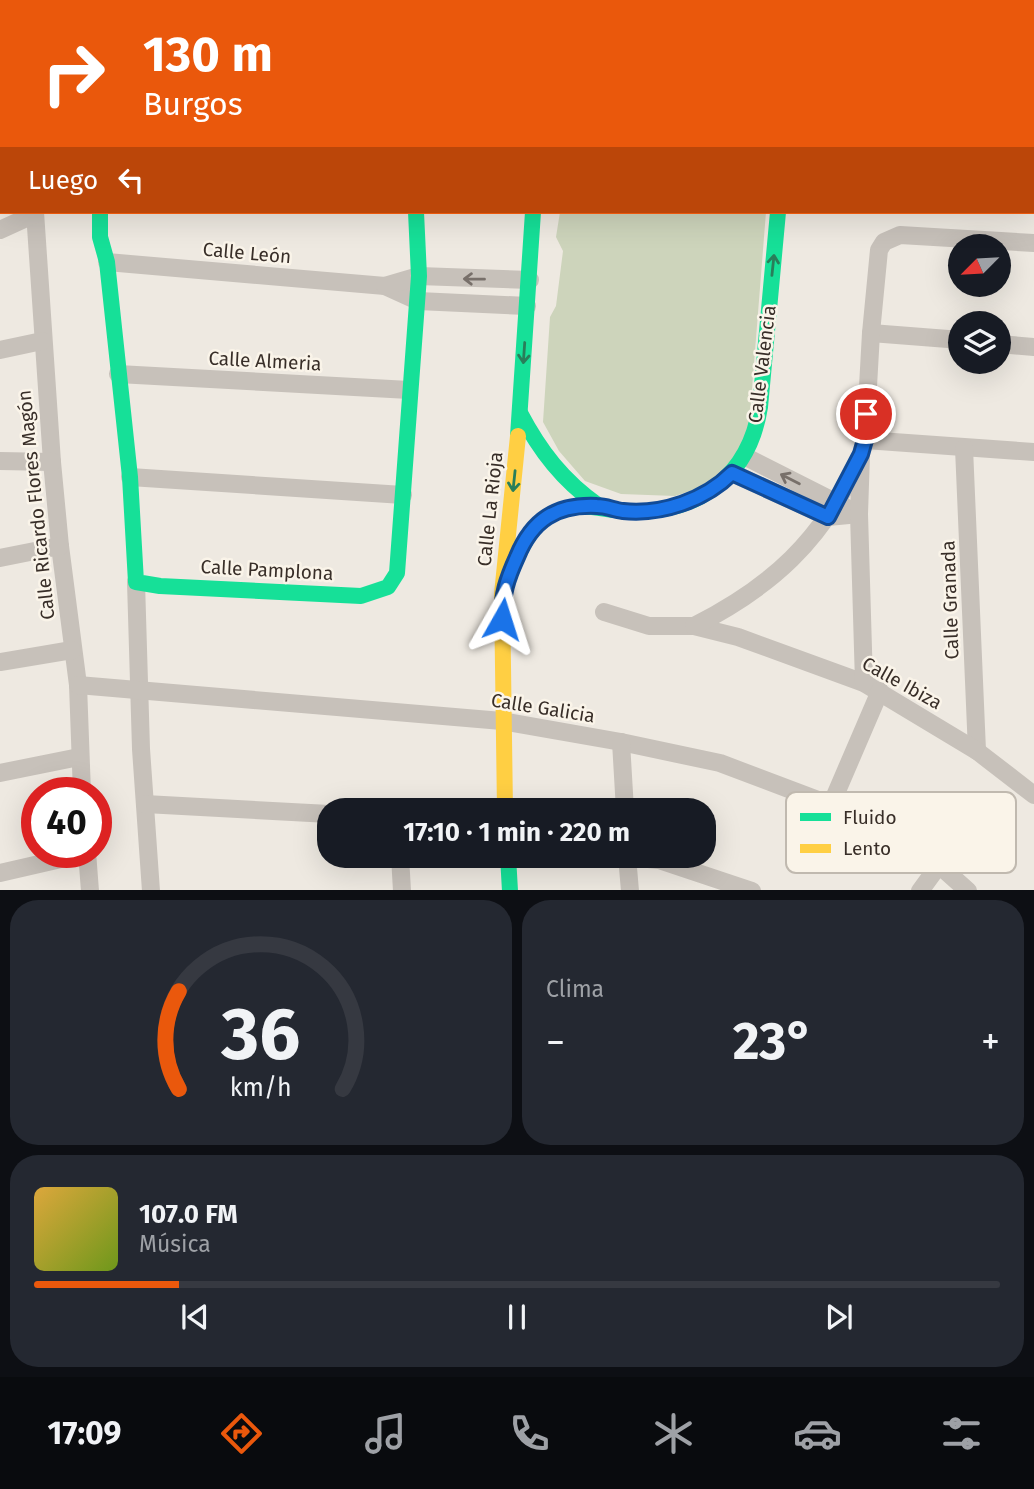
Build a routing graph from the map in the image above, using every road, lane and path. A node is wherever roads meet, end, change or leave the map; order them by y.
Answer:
1 (33, 214) edge
2 (35, 214) edge
3 (100, 214) edge
4 (416, 214) edge
5 (533, 214) edge
6 (778, 214) edge
7 (0, 230) edge
8 (1034, 243) edge
9 (107, 262) junction
10 (419, 276) junction
11 (530, 279) junction
12 (384, 286) junction
13 (418, 301) junction
14 (527, 306) junction
15 (871, 333) junction
16 (948, 340) edge
17 (42, 341) junction
18 (1011, 345) edge
19 (1034, 347) edge
20 (0, 350) edge
21 (118, 374) junction
22 (409, 390) junction
23 (520, 413) junction
24 (863, 447) junction
25 (964, 448) junction
26 (1034, 452) edge
27 (744, 456) junction
28 (0, 461) edge
29 (52, 462) junction
30 (732, 473) junction
31 (130, 477) junction
32 (404, 495) junction
33 (599, 506) junction
34 (832, 510) junction
35 (859, 514) junction
36 (60, 545) junction
37 (0, 558) edge
38 (136, 582) junction
39 (502, 594) junction
40 (604, 611) dead end
41 (694, 626) junction
42 (72, 650) junction
43 (0, 662) edge
44 (78, 685) junction
45 (872, 687) junction
46 (139, 690) junction
47 (502, 720) junction
48 (621, 742) junction
49 (977, 751) junction
50 (79, 757) junction
51 (0, 773) edge
52 (81, 777) edge
53 (795, 792) edge
54 (836, 792) edge
55 (1034, 795) edge
56 (505, 798) edge
57 (624, 798) edge
58 (145, 804) junction
59 (317, 813) edge
60 (22, 868) edge
61 (88, 868) edge
62 (401, 868) edge
63 (509, 868) edge
64 (628, 868) edge
65 (683, 868) edge
66 (0, 873) edge
67 (933, 873) edge
68 (948, 873) edge
69 (742, 888) edge
70 (90, 890) edge
71 (151, 890) edge
72 (402, 890) edge
73 (510, 890) edge
74 (630, 890) edge
75 (921, 890) edge
76 (967, 890) edge

1 - 7 street
2 - 17 street, Calle Ricardo Flores Magón
3 - 9 street
4 - 10 street, Calle Pamplona
5 - 11 street, Calle La Rioja
27 -> 6 street, Calle Valencia
8 - 15 street
9 - 12 street, Calle León
9 - 21 street
11 -> 10 street, Calle León
10 - 12 street, Calle León
10 - 13 street, Calle Pamplona
11 - 14 street, Calle La Rioja
12 - 13 street, Calle León
13 - 14 street, Calle León
13 - 22 street, Calle Pamplona
14 -> 23 street, Calle La Rioja
15 - 16 street
15 - 24 street
17 - 20 street
17 - 29 street, Calle Ricardo Flores Magón
18 - 19 street
21 - 22 street, Calle Almeria
21 - 31 street
22 - 32 street, Calle Pamplona
23 - 33 street
23 -> 39 street, Calle La Rioja
24 - 25 street
24 - 34 street, Calle Ibiza
24 - 35 street
25 - 26 street
25 - 49 street, Calle Granada
27 - 30 street, Calle Valencia
34 -> 27 street
28 - 29 street
29 - 36 street, Calle Ricardo Flores Magón
30 - 33 street, Calle Valencia
30 - 34 street
31 - 32 street
31 - 38 street
32 - 38 street, Calle Pamplona
33 - 39 street, Calle Valencia
34 - 35 street
34 - 41 street, Calle Ibiza
35 - 45 street
36 - 37 street
36 - 42 street, Calle Ricardo Flores Magón
38 - 46 street
39 - 47 street, Calle La Rioja
40 - 41 street, Calle Ibiza
41 - 45 street, Calle Ibiza
42 - 43 street
42 - 44 street, Calle Ricardo Flores Magón
44 - 46 street, Calle Galicia
44 - 50 street, Calle Ricardo Flores Magón
45 - 49 street, Calle Ibiza
45 - 54 street
46 - 47 street, Calle Galicia
46 - 58 street
47 - 48 street, Calle Galicia
47 - 56 street, Calle La Rioja
48 - 53 street, Calle Galicia
48 - 57 street
49 - 55 street, Calle Ibiza
50 - 51 street
50 - 52 street, Calle Ricardo Flores Magón
58 - 59 street
58 - 71 street
60 - 66 street
61 - 70 street
62 - 72 street
63 - 73 street
64 - 74 street
65 - 69 street
67 - 75 street
68 - 76 street, Calle Galicia

